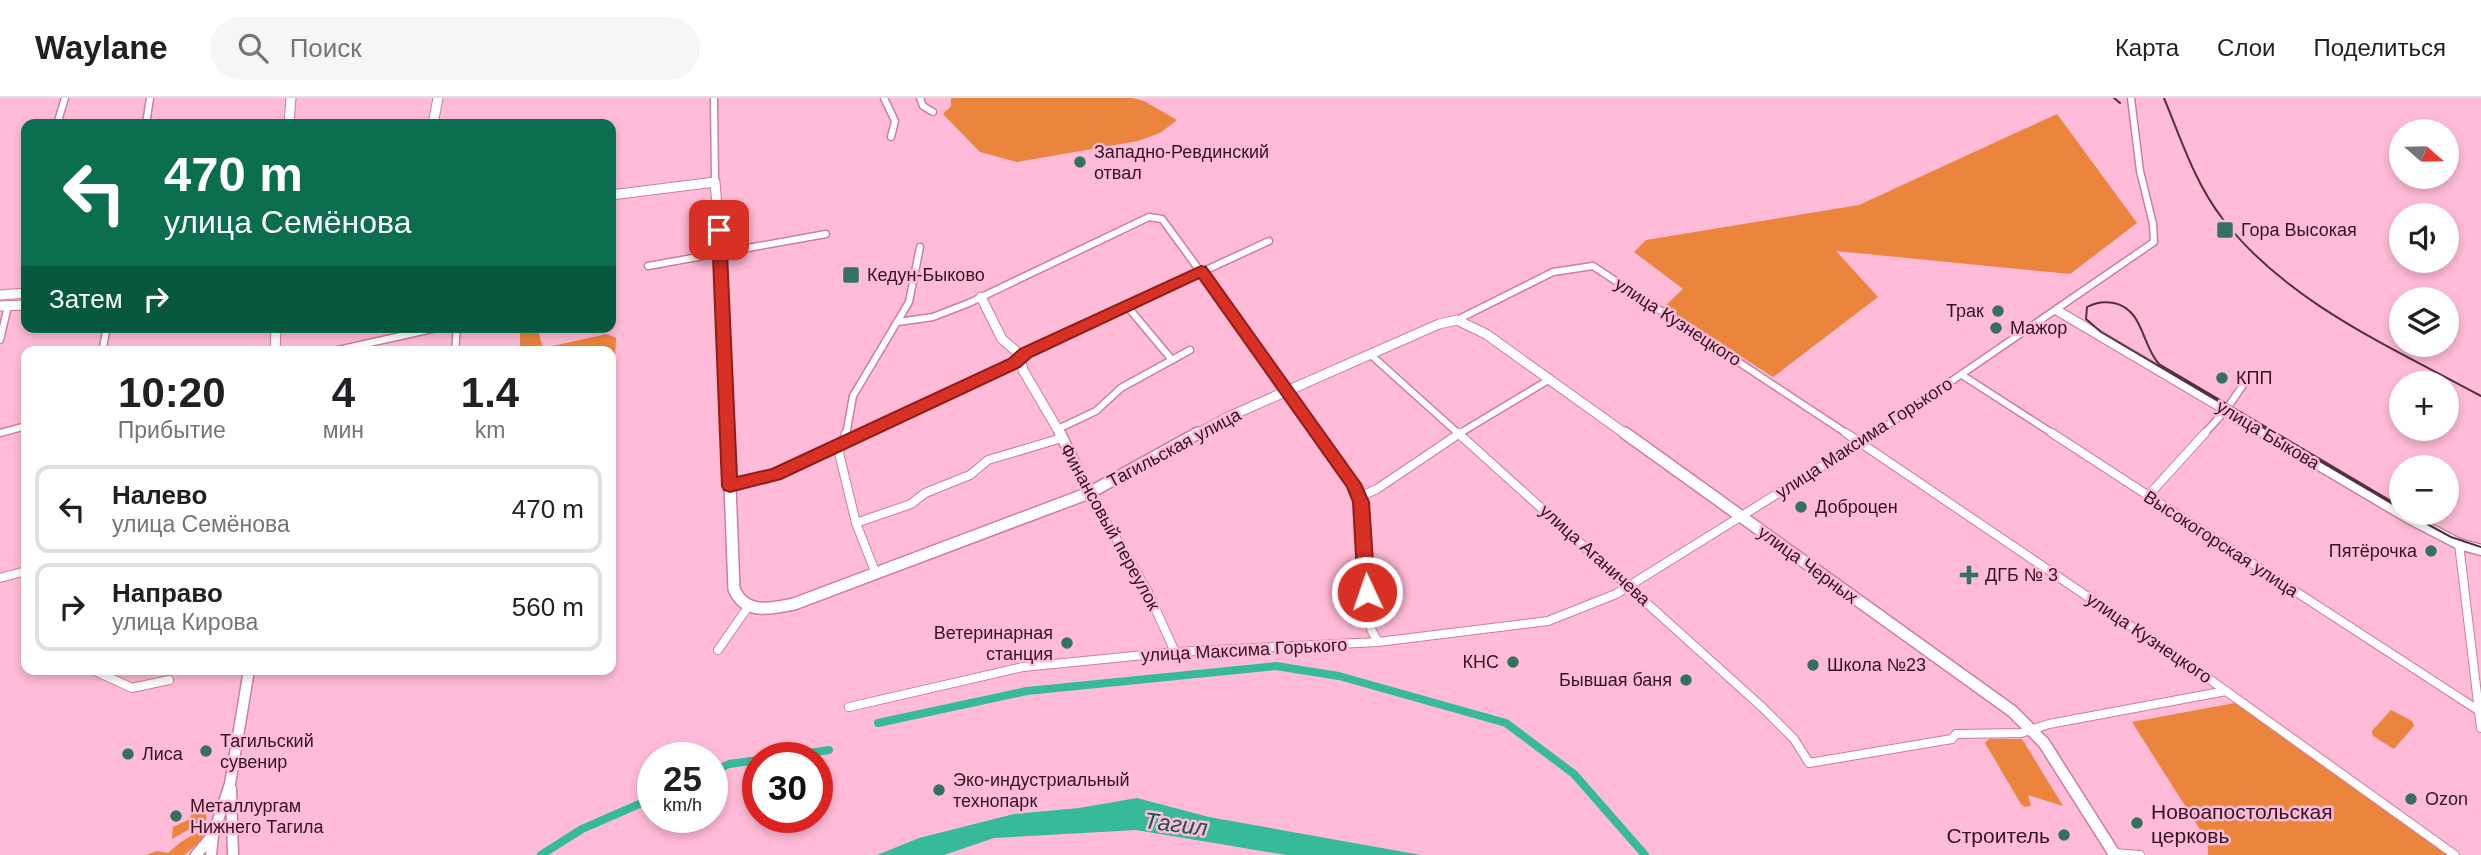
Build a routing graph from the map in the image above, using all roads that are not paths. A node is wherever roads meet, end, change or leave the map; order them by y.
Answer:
1 (65, 98) edge
2 (150, 98) edge
3 (291, 98) edge
4 (438, 98) edge
5 (714, 98) edge
6 (884, 98) edge
7 (920, 98) edge
8 (2131, 98) edge
9 (933, 113) dead end
10 (59, 119) edge
11 (147, 119) edge
12 (289, 119) edge
13 (434, 119) edge
14 (891, 137) dead end
15 (715, 182) junction
16 (616, 194) edge
17 (826, 234) dead end
18 (1269, 241) dead end
19 (920, 247) dead end
20 (721, 254) junction
21 (648, 266) dead end
22 (1593, 266) joint
23 (1201, 271) junction
24 (21, 293) edge
25 (0, 295) edge
26 (981, 296) junction
27 (4, 306) edge
28 (1127, 306) junction
29 (2058, 312) junction
30 (1457, 320) junction
31 (898, 322) junction
32 (413, 333) edge
33 (0, 340) edge
34 (356, 346) edge
35 (1190, 350) dead end
36 (1371, 355) junction
37 (1020, 359) junction
38 (1172, 360) junction
39 (1962, 375) junction
40 (1550, 379) junction
41 (2243, 385) dead end
42 (1289, 391) junction
43 (2227, 410) junction
44 (21, 427) edge
45 (0, 433) edge
46 (1060, 434) junction
47 (1459, 434) junction
48 (842, 443) junction
49 (1861, 443) junction
50 (730, 486) junction
51 (1089, 493) junction
52 (1359, 497) junction
53 (2147, 497) junction
54 (1740, 516) junction
55 (856, 523) junction
56 (2459, 544) junction
57 (2481, 550) edge
58 (21, 572) edge
59 (876, 574) junction
60 (0, 578) edge
61 (1630, 585) junction
62 (748, 607) junction
63 (1378, 642) junction
64 (718, 650) dead end
65 (1175, 652) junction
66 (104, 675) edge
67 (248, 675) edge
68 (169, 680) dead end
69 (2226, 691) junction
70 (849, 707) dead end
71 (2480, 712) edge
72 (2481, 728) edge
73 (2034, 730) junction
74 (230, 784) junction
75 (214, 835) junction
76 (2115, 854) edge
77 (196, 855) edge
78 (211, 855) edge
79 (233, 855) edge
80 (2140, 855) edge
81 (2455, 855) edge

1 - 10 street
2 - 11 street
3 - 12 street
4 - 13 street
5 - 15 street
6 - 14 street
7 - 9 street
8 - 29 street, улица Максима Горького
15 - 16 main road
15 - 20 main road
17 - 20 street
18 - 23 street
19 - 31 street
20 - 21 street
20 - 50 main road
22 - 30 street, Тагильская улица
22 - 49 street, улица Кузнецкого
23 - 26 street
23 - 28 street
23 - 42 street
24 - 25 main road
26 - 31 street
26 - 37 street, Финансовый переулок
27 - 33 street
28 - 37 street
28 - 38 street
29 - 39 street, улица Максима Горького
29 - 43 street, улица Быкова
30 - 36 main road, Тагильская улица
30 - 40 main road, улица Черных
31 - 48 street
32 - 34 street
35 - 38 street
36 - 42 main road, Тагильская улица
36 - 47 street, улица Аганичева
37 - 46 street, Финансовый переулок
37 - 48 street
38 - 46 street
39 - 49 street, улица Максима Горького
39 - 53 street, Высокогорская улица
40 - 47 street
40 - 54 main road, улица Черных
41 - 43 street
42 - 51 main road, Тагильская улица
42 - 52 street
43 - 53 street
43 - 56 street, улица Быкова
44 - 45 street
46 - 51 street, Финансовый переулок
46 - 55 street
47 - 52 street
47 - 61 street, улица Аганичева
48 - 50 street
48 - 55 street
49 - 54 street, улица Максима Горького
49 - 69 street, улица Кузнецкого
50 - 62 main road
51 - 59 main road, Тагильская улица
51 - 65 street, Финансовый переулок
52 - 63 street
53 - 71 street, Высокогорская улица
54 - 61 street, улица Максима Горького
54 - 73 main road, улица Черных
55 - 59 street
56 - 57 street, улица Быкова
56 - 71 street
58 - 60 street
59 - 62 main road, Тагильская улица
61 - 63 street, улица Максима Горького
61 - 73 street, улица Аганичева
62 - 64 street
63 - 65 street, улица Максима Горького
65 - 70 street, улица Максима Горького
66 - 68 street
67 - 74 street
69 - 73 street
69 - 81 street, улица Кузнецкого
71 - 72 street
73 - 76 main road, улица Черных
74 - 75 street
74 - 79 street
75 - 77 street
75 - 78 street
76 - 80 street

